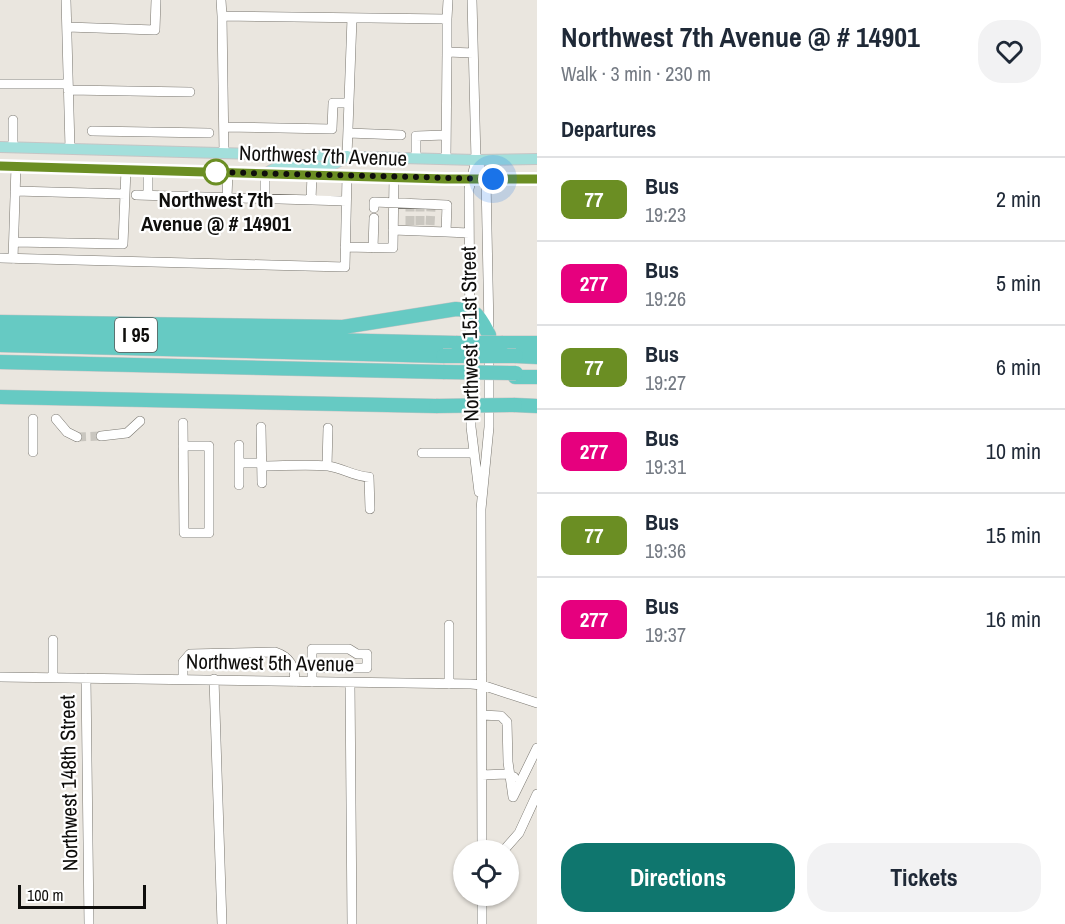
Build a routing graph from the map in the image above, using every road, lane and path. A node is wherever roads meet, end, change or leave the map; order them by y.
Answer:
1 (66, 0) edge
2 (156, 0) edge
3 (220, 0) edge
4 (448, 0) edge
5 (472, 0) edge
6 (222, 16) junction
7 (352, 18) junction
8 (447, 20) junction
9 (67, 27) junction
10 (447, 52) junction
11 (473, 53) junction
12 (0, 84) edge
13 (68, 87) junction
14 (190, 92) dead end
15 (349, 103) junction
16 (14, 120) dead end
17 (224, 127) junction
18 (92, 131) dead end
19 (114, 131) junction
20 (181, 133) junction
21 (348, 133) junction
22 (209, 134) dead end
23 (401, 135) dead end
24 (446, 135) junction
25 (0, 147) edge
26 (13, 147) junction
27 (70, 148) junction
28 (113, 150) junction
29 (180, 152) junction
30 (224, 153) junction
31 (347, 156) junction
32 (416, 158) junction
33 (446, 159) junction
34 (537, 159) edge
35 (476, 160) junction
36 (0, 166) edge
37 (16, 166) junction
38 (126, 169) junction
39 (148, 170) junction
40 (228, 172) junction
41 (265, 173) junction
42 (312, 175) junction
43 (347, 176) junction
44 (394, 177) junction
45 (471, 179) junction
46 (486, 179) junction
47 (537, 179) edge
48 (15, 191) junction
49 (125, 194) junction
50 (136, 195) dead end
51 (148, 195) junction
52 (227, 197) junction
53 (265, 198) junction
54 (311, 200) junction
55 (346, 201) junction
56 (394, 203) junction
57 (393, 230) junction
58 (446, 232) junction
59 (469, 233) junction
60 (14, 242) junction
61 (345, 248) junction
62 (373, 248) junction
63 (0, 258) edge
64 (13, 259) junction
65 (470, 309) junction
66 (0, 322) edge
67 (0, 332) edge
68 (489, 335) junction
69 (537, 343) edge
70 (0, 345) edge
71 (537, 357) edge
72 (0, 362) edge
73 (537, 375) edge
74 (0, 398) edge
75 (537, 406) edge
76 (33, 418) dead end
77 (56, 419) dead end
78 (140, 421) dead end
79 (183, 423) dead end
80 (261, 427) dead end
81 (471, 427) junction
82 (489, 427) junction
83 (328, 428) dead end
84 (101, 436) tunnel mouth
85 (77, 437) tunnel mouth
86 (239, 445) dead end
87 (183, 446) junction
88 (33, 452) dead end
89 (422, 453) dead end
90 (474, 453) junction
91 (238, 463) junction
92 (262, 465) junction
93 (327, 466) junction
94 (262, 483) dead end
95 (239, 485) dead end
96 (370, 509) dead end
97 (481, 509) junction
98 (449, 625) dead end
99 (53, 640) dead end
100 (312, 668) junction
101 (0, 677) edge
102 (53, 677) junction
103 (86, 678) junction
104 (183, 679) junction
105 (214, 679) junction
106 (295, 682) junction
107 (312, 682) junction
108 (350, 683) junction
109 (449, 684) junction
110 (482, 685) junction
111 (537, 704) edge
112 (482, 715) junction
113 (537, 748) edge
114 (482, 775) junction
115 (510, 776) junction
116 (521, 781) junction
117 (537, 794) edge
118 (482, 840) edge
119 (513, 840) edge
120 (482, 906) edge
121 (89, 924) edge
122 (222, 924) edge
123 (352, 924) edge
124 (482, 924) edge

1 - 9 street
2 - 9 street
3 - 6 street
4 - 8 street
5 - 11 street, Northwest 151st Street
6 - 7 street
6 - 17 street
7 - 8 street
7 - 15 street
8 - 10 street
9 - 13 street
10 - 11 street
10 - 24 street
11 - 35 street, Northwest 151st Street
12 - 13 street
13 - 14 street
13 - 27 street
15 - 17 street
15 - 21 street
16 - 26 street
17 - 30 street
18 - 19 street
19 - 20 street
19 - 28 street
20 - 22 street
20 - 29 street
21 - 23 street
21 - 31 street
24 - 32 street
24 - 33 street
25 - 26 main road, Northwest 7th Avenue
26 - 27 main road, Northwest 7th Avenue
27 - 28 main road, Northwest 7th Avenue
28 - 29 main road, Northwest 7th Avenue
29 - 30 main road, Northwest 7th Avenue
30 - 31 main road, Northwest 7th Avenue
31 - 32 main road, Northwest 7th Avenue
31 - 41 main road
32 - 33 main road, Northwest 7th Avenue
33 - 35 main road, Northwest 7th Avenue
34 - 35 main road, Northwest 7th Avenue
35 - 45 street, Northwest 151st Street
35 - 46 street, Northwest 151st Street
36 - 37 main road, Northwest 7th Avenue
37 - 38 main road, Northwest 7th Avenue
37 - 48 street
38 - 39 main road, Northwest 7th Avenue
38 - 49 street
39 - 40 main road, Northwest 7th Avenue
39 - 51 street
40 - 41 main road, Northwest 7th Avenue
40 - 52 street
41 - 42 main road, Northwest 7th Avenue
41 - 53 street
42 - 43 main road, Northwest 7th Avenue
42 - 54 street
43 - 44 main road, Northwest 7th Avenue
43 - 55 street
44 - 45 main road, Northwest 7th Avenue
44 - 56 street
45 - 46 main road, Northwest 7th Avenue
45 - 59 street, Northwest 151st Street
46 - 47 main road, Northwest 7th Avenue
46 - 68 street, Northwest 151st Street
48 - 49 street
48 - 60 street
49 - 60 street
50 - 51 street
51 - 52 street
52 - 53 street
53 - 54 street
54 - 55 street
55 - 61 street
56 - 57 street
56 - 58 street
56 - 62 street
57 - 58 street
57 - 62 street
58 - 59 street
59 - 65 street, Northwest 151st Street
60 - 64 street
61 - 62 street
61 - 64 street
63 - 64 street
65 - 66 highway
65 - 68 highway
65 - 81 street, Northwest 151st Street
67 - 69 highway, I 95, bridge
68 - 82 street, Northwest 151st Street
70 - 71 highway, bridge
72 - 73 highway, bridge
74 - 75 highway, bridge
76 - 88 street
77 - 85 street
78 - 84 street
79 - 87 street
80 - 92 street
81 - 82 street
81 - 90 street, Northwest 151st Street
82 - 97 street, Northwest 151st Street
83 - 93 street
86 - 91 street
87 - 87 street
89 - 90 street
90 - 97 street, Northwest 151st Street
91 - 92 street
91 - 95 street
92 - 93 street
92 - 94 street
93 - 96 street
97 - 110 street, Northwest 151st Street
98 - 109 street
99 - 102 street
100 - 100 street
100 - 107 street
101 - 102 street, Northwest 5th Avenue
102 - 103 street, Northwest 5th Avenue
103 - 104 street, Northwest 5th Avenue
103 - 121 street, Northwest 148th Street
104 - 105 street, Northwest 5th Avenue
104 - 106 street
105 - 106 street, Northwest 5th Avenue
105 - 122 street
106 - 107 street, Northwest 5th Avenue
107 - 108 street, Northwest 5th Avenue
108 - 109 street, Northwest 5th Avenue
108 - 123 street
109 - 110 street, Northwest 5th Avenue
110 - 111 street, Northwest 5th Avenue
110 - 112 street, Northwest 151st Street
112 - 114 street, Northwest 151st Street
112 - 115 street
113 - 116 street
114 - 115 street
114 - 118 street, Northwest 151st Street
115 - 116 street
115 - 116 street
117 - 119 street
120 - 124 street

